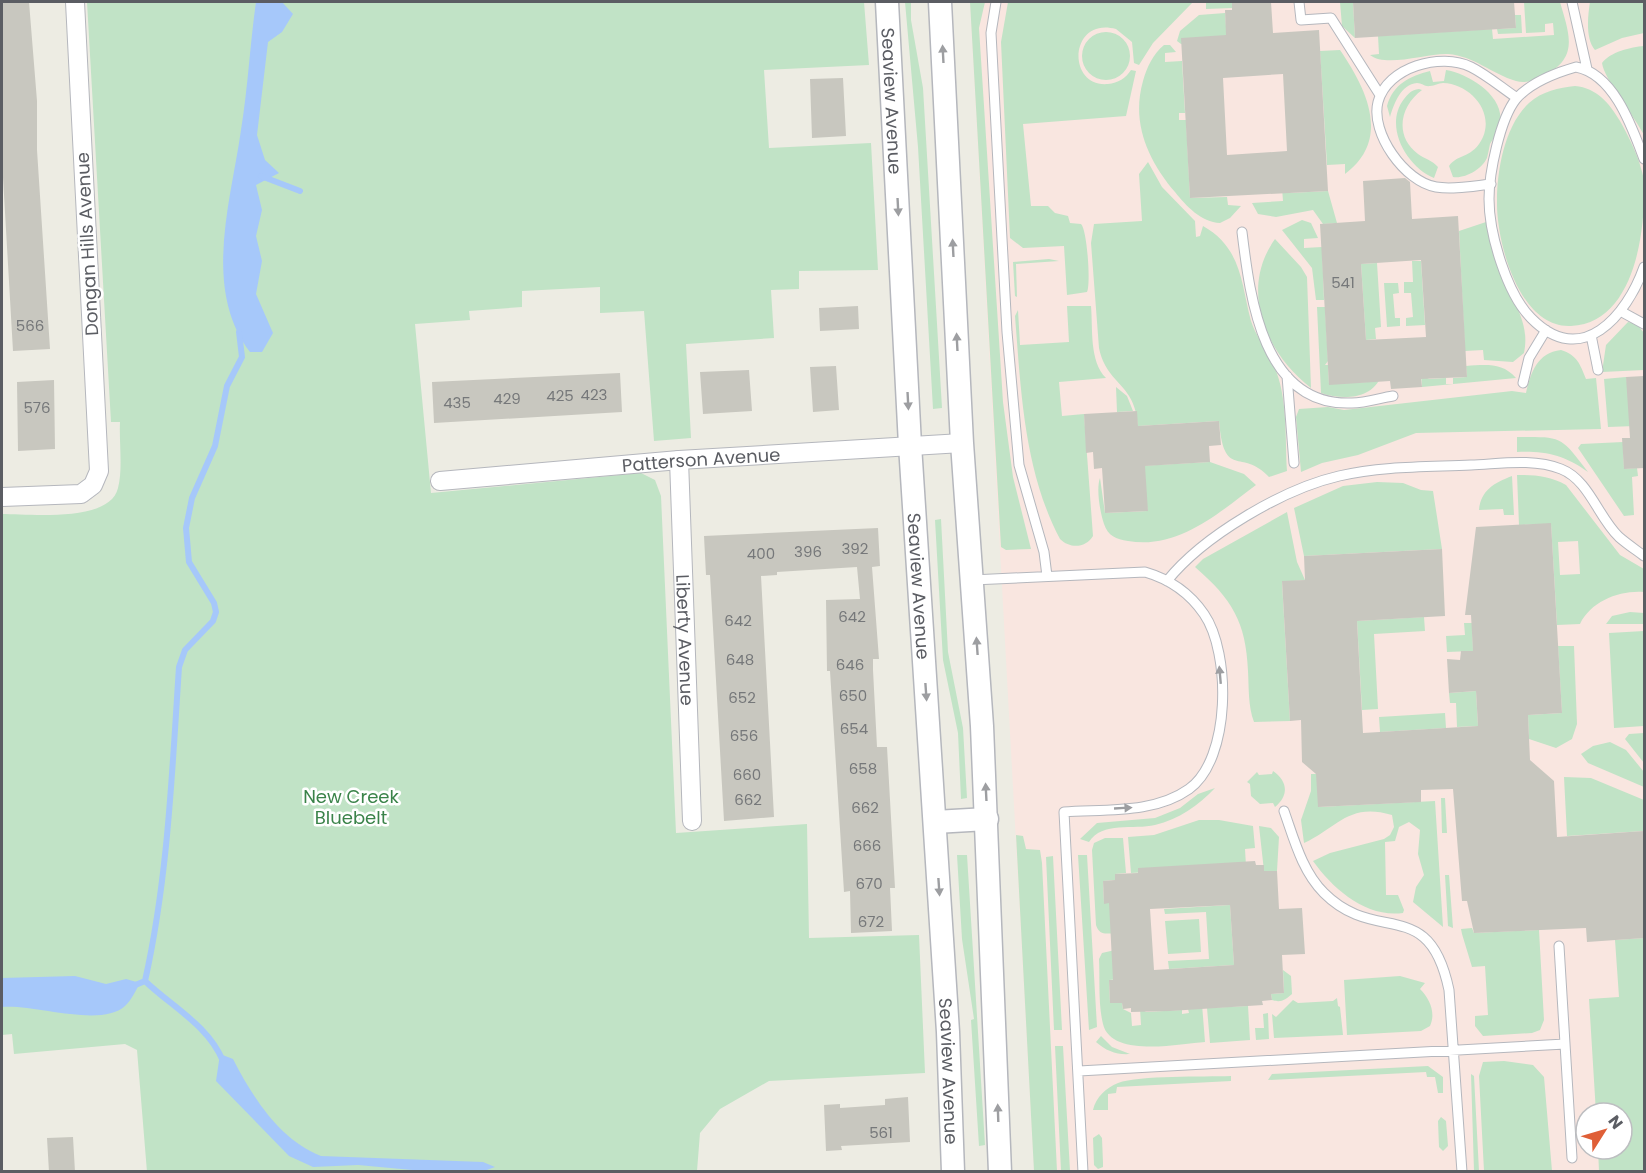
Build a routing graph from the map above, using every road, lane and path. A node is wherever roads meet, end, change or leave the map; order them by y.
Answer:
1 (75, 2) edge
2 (887, 2) edge
3 (940, 2) edge
4 (996, 2) edge
5 (1299, 2) edge
6 (1572, 2) edge
7 (1587, 69) junction
8 (1380, 95) junction
9 (1517, 98) junction
10 (1644, 159) edge
11 (1491, 184) junction
12 (1242, 232) dead end
13 (1644, 267) edge
14 (1622, 312) junction
15 (1644, 324) edge
16 (1546, 330) junction
17 (1591, 335) junction
18 (1598, 370) dead end
19 (1287, 376) junction
20 (1522, 383) dead end
21 (1393, 396) dead end
22 (962, 442) junction
23 (910, 446) junction
24 (679, 460) junction
25 (1294, 463) dead end
26 (440, 481) dead end
27 (2, 497) edge
28 (1644, 556) edge
29 (1047, 576) junction
30 (972, 580) junction
31 (1167, 580) junction
32 (1284, 811) dead end
33 (987, 819) junction
34 (693, 821) dead end
35 (935, 822) junction
36 (1559, 946) dead end
37 (1565, 1044) junction
38 (1453, 1050) junction
39 (1079, 1071) junction
40 (1572, 1158) dead end
41 (953, 1172) edge
42 (1000, 1172) edge
43 (1083, 1172) edge
44 (1462, 1172) edge

1 - 27 street, Dongan Hills Avenue
2 -> 23 street, Seaview Avenue
22 -> 3 street
4 - 29 lane
5 - 8 lane
6 - 7 lane
7 - 9 lane
7 - 10 lane
8 - 9 lane
8 - 11 lane
9 - 11 lane
11 - 16 lane
12 - 19 lane
13 - 14 lane
14 - 15 lane
14 - 17 lane
16 - 17 lane
16 - 20 lane
17 - 18 lane
19 - 21 lane
19 - 25 lane
22 - 23 street, Patterson Avenue
22 - 30 street
23 - 24 street, Patterson Avenue
23 -> 35 street, Seaview Avenue
24 - 26 street, Patterson Avenue
24 - 34 street, Liberty Avenue
28 - 31 lane
29 - 30 lane
29 - 31 lane
33 -> 30 street
39 -> 31 lane
32 - 38 lane
33 - 35 street
42 -> 33 street
35 -> 41 street, Seaview Avenue
36 - 37 lane
37 - 38 lane
37 - 40 lane
38 - 39 lane
38 - 44 lane
39 - 43 lane

